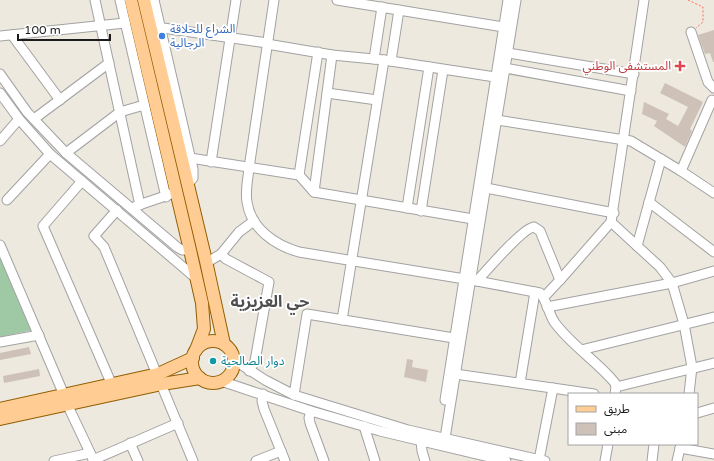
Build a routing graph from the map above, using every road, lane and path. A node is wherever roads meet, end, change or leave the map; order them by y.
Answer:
1 (95, 0) edge
2 (120, 0) edge
3 (131, 0) edge
4 (144, 0) edge
5 (154, 0) edge
6 (236, 0) edge
7 (274, 0) edge
8 (337, 0) edge
9 (508, 0) edge
10 (516, 0) edge
11 (644, 0) edge
12 (688, 0) edge
13 (376, 4) edge
14 (399, 10) junction
15 (125, 23) junction
16 (100, 26) junction
17 (155, 27) junction
18 (508, 27) junction
19 (691, 32) joint
20 (12, 35) junction
21 (0, 36) edge
22 (230, 37) junction
23 (267, 44) junction
24 (318, 52) junction
25 (508, 53) junction
26 (332, 55) junction
27 (374, 59) junction
28 (387, 61) junction
29 (109, 63) junction
30 (429, 67) junction
31 (505, 68) junction
32 (443, 70) junction
33 (0, 74) edge
34 (634, 74) junction
35 (496, 77) junction
36 (714, 88) edge
37 (631, 91) junction
38 (0, 93) edge
39 (327, 93) junction
40 (60, 100) junction
41 (377, 100) junction
42 (712, 100) dead end
43 (144, 105) junction
44 (120, 112) junction
45 (19, 119) junction
46 (34, 119) junction
47 (497, 120) junction
48 (624, 139) junction
49 (0, 141) edge
50 (66, 153) junction
51 (50, 154) junction
52 (190, 158) junction
53 (661, 159) junction
54 (211, 162) junction
55 (249, 168) junction
56 (681, 171) junction
57 (299, 175) junction
58 (82, 181) junction
59 (188, 184) junction
60 (486, 188) junction
61 (314, 192) junction
62 (714, 193) edge
63 (171, 194) junction
64 (7, 200) dead end
65 (361, 200) junction
66 (649, 202) junction
67 (136, 206) junction
68 (407, 208) junction
69 (116, 210) junction
70 (421, 210) junction
71 (124, 217) junction
72 (612, 218) junction
73 (473, 220) junction
74 (254, 221) junction
75 (0, 245) edge
76 (637, 246) junction
77 (190, 250) junction
78 (714, 252) edge
79 (221, 254) junction
80 (351, 261) junction
81 (206, 263) junction
82 (714, 271) edge
83 (197, 279) junction
84 (470, 280) junction
85 (560, 280) junction
86 (672, 282) junction
87 (535, 292) junction
88 (544, 296) junction
89 (547, 307) junction
90 (714, 317) edge
91 (342, 320) junction
92 (684, 324) junction
93 (39, 335) junction
94 (454, 338) junction
95 (0, 342) edge
96 (224, 344) junction
97 (581, 350) junction
98 (195, 354) junction
99 (234, 360) junction
100 (714, 363) edge
101 (692, 367) junction
102 (249, 371) junction
103 (455, 374) junction
104 (200, 378) junction
105 (160, 379) junction
106 (221, 381) junction
107 (112, 384) junction
108 (520, 384) junction
109 (553, 388) junction
110 (616, 391) edge
111 (587, 393) edge
112 (689, 393) edge
113 (263, 394) junction
114 (294, 395) junction
115 (66, 400) junction
116 (714, 408) edge
117 (0, 409) edge
118 (311, 411) junction
119 (698, 412) edge
120 (0, 419) edge
121 (178, 423) junction
122 (364, 426) junction
123 (442, 437) junction
124 (421, 441) junction
125 (130, 443) junction
126 (608, 445) edge
127 (654, 445) edge
128 (680, 446) edge
129 (281, 451) junction
130 (714, 454) edge
131 (93, 458) edge
132 (477, 458) edge
133 (542, 460) edge
134 (54, 461) edge
135 (138, 461) edge
136 (193, 461) edge
137 (256, 461) edge
138 (285, 461) edge
139 (324, 461) edge
140 (375, 461) edge
141 (425, 461) edge
142 (506, 461) edge
143 (605, 461) edge
144 (652, 461) edge
145 (678, 461) edge

1 - 16 street
2 - 15 street
3 - 63 main road
4 - 17 main road
5 - 17 street
6 - 22 street
7 - 23 street
8 - 13 street
9 - 18 street
10 - 18 street
11 - 34 street
12 - 19 path
13 - 14 street
13 - 27 street
14 - 18 street
14 - 28 street
15 - 16 street
15 - 43 street
16 - 20 street
16 - 29 street
17 - 22 street
17 - 52 street
17 - 59 main road
18 - 25 street
18 - 35 street
19 - 36 street
20 - 21 street
20 - 40 street
22 - 23 street
22 - 54 street
23 - 24 street
23 - 55 street
24 - 26 street
24 - 57 street
25 - 31 street
25 - 34 street
26 - 27 street
26 - 39 street
27 - 28 street
28 - 30 street
28 - 41 street
29 - 40 street
29 - 44 street
30 - 32 street
30 - 68 street
31 - 37 street
31 - 47 street
32 - 35 street
32 - 70 street
33 - 46 street
34 - 37 street
35 - 73 street
37 - 48 street
38 - 45 street
39 - 41 street
39 - 61 street
40 - 46 street
41 - 65 street
42 - 56 street
43 - 44 street
43 - 63 street
44 - 50 street
44 - 67 street
45 - 49 street
45 - 51 street
46 - 50 street
47 - 48 street
47 - 60 street
48 - 53 street
48 - 72 street
50 - 67 street
51 - 58 street
51 - 64 street
52 - 54 street
52 - 59 street
53 - 56 street
53 - 66 street
54 - 55 street
55 - 57 street
55 - 74 street
56 - 62 street
57 - 61 street
58 - 69 street
58 - 107 street
59 - 81 main road
60 - 72 street
60 - 84 street
61 - 65 street
63 - 67 street
63 - 77 main road
65 - 68 street
65 - 80 street
66 - 76 street
66 - 78 street
67 - 71 street
67 - 77 street
68 - 70 street
69 - 71 street
69 - 105 street
70 - 73 street
71 - 83 street
72 - 76 street
72 - 85 street
73 - 84 street
74 - 79 street
74 - 80 street
75 - 93 street
76 - 86 street
77 - 83 main road
79 - 81 street
79 - 102 street
80 - 84 street
80 - 91 street
81 - 96 main road
82 - 86 street
83 - 98 main road
84 - 85 street
84 - 87 street
84 - 94 street
84 - 103 street
85 - 88 street
86 - 89 street
86 - 92 street
87 - 88 street
87 - 108 street
88 - 89 street
89 - 97 street
90 - 92 street
91 - 94 street
91 - 114 street
92 - 97 street
92 - 101 street
93 - 95 street
93 - 115 street
94 - 123 street
96 - 98 main road
96 - 99 main road
97 - 110 street
98 - 104 main road
98 - 105 main road
99 - 102 street
99 - 106 main road
100 - 101 street
101 - 110 street
101 - 112 street
102 - 114 street
103 - 108 street
103 - 123 street
104 - 105 main road
104 - 106 main road
105 - 107 main road
105 - 115 main road
105 - 121 street
106 - 113 street
107 - 115 main road
108 - 109 street
109 - 111 street
109 - 133 street
113 - 118 street
113 - 129 street
114 - 123 street
115 - 117 main road
115 - 120 main road
115 - 131 street
116 - 119 street
118 - 122 street
118 - 139 street
121 - 125 street
121 - 136 street
122 - 124 street
122 - 140 street
123 - 133 street
124 - 132 street
124 - 141 street
125 - 131 street
125 - 135 street
126 - 143 street
127 - 144 street
128 - 130 street
128 - 145 street
129 - 137 street
129 - 138 street
131 - 134 street
132 - 142 street

